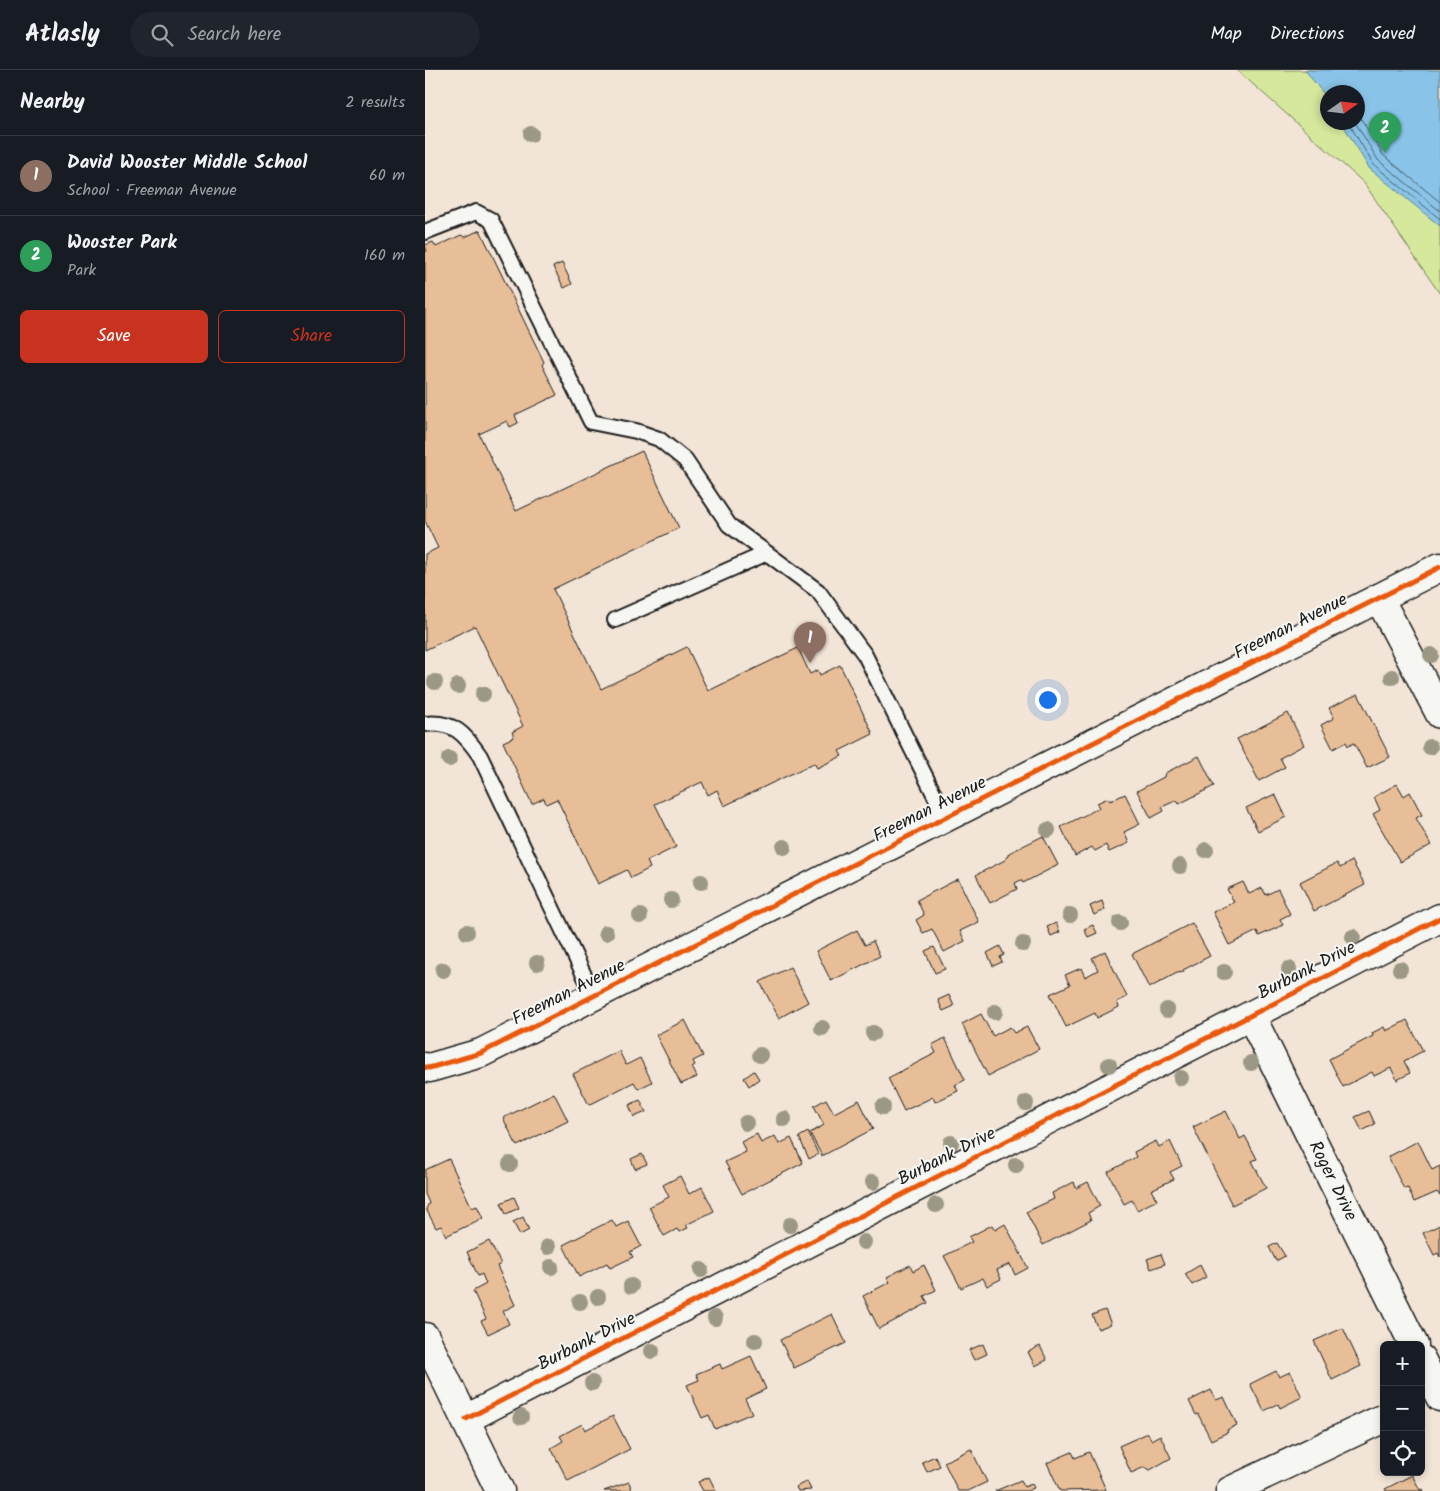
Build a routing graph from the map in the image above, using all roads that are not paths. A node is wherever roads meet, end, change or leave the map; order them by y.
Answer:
1 (425, 232) edge
2 (767, 553) junction
3 (1440, 567) edge
4 (1379, 598) junction
5 (615, 620) dead end
6 (1440, 714) edge
7 (425, 724) edge
8 (946, 818) junction
9 (1440, 918) edge
10 (594, 996) junction
11 (1251, 1016) junction
12 (426, 1068) edge
13 (425, 1337) edge
14 (1412, 1341) edge
15 (1425, 1372) edge
16 (1433, 1397) edge
17 (466, 1420) junction
18 (1380, 1420) edge
19 (500, 1491) edge
20 (1230, 1491) edge

1 - 2 lane
2 - 5 lane
2 - 8 lane
3 - 4 street, Freeman Avenue
4 - 6 street
4 - 8 street, Freeman Avenue
7 - 10 lane
8 - 10 street, Freeman Avenue
9 - 11 street, Burbank Drive
10 - 12 street, Freeman Avenue
11 - 14 street, Roger Drive
11 - 17 street, Burbank Drive
13 - 17 street
15 - 16 street
17 - 19 street
18 - 20 street

